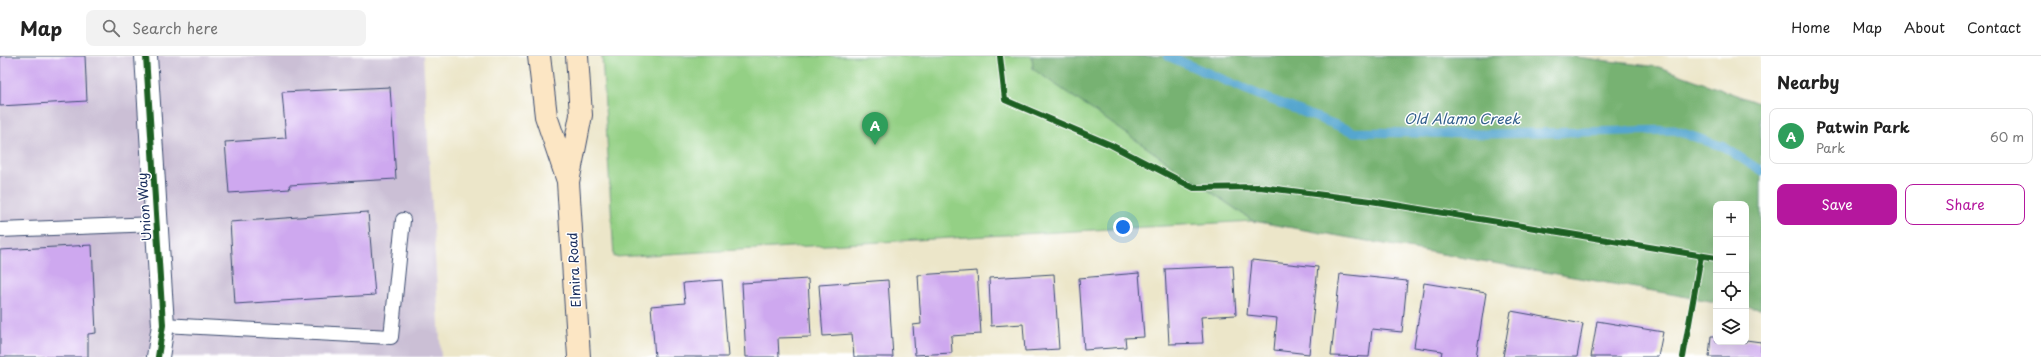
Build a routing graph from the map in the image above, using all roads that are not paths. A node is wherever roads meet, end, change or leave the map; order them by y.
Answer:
1 (146, 56) edge
2 (539, 56) edge
3 (577, 56) edge
4 (568, 182) junction
5 (403, 220) dead end
6 (156, 224) junction
7 (0, 230) edge
8 (163, 325) junction
9 (158, 357) edge
10 (579, 357) edge

1 - 6 street, Union Way
2 - 4 main road, Elmira Road
3 - 4 main road, Elmira Road
4 - 10 main road, Elmira Road
5 - 8 lane
6 - 7 lane
6 - 8 street, Union Way
8 - 9 street, Union Way

